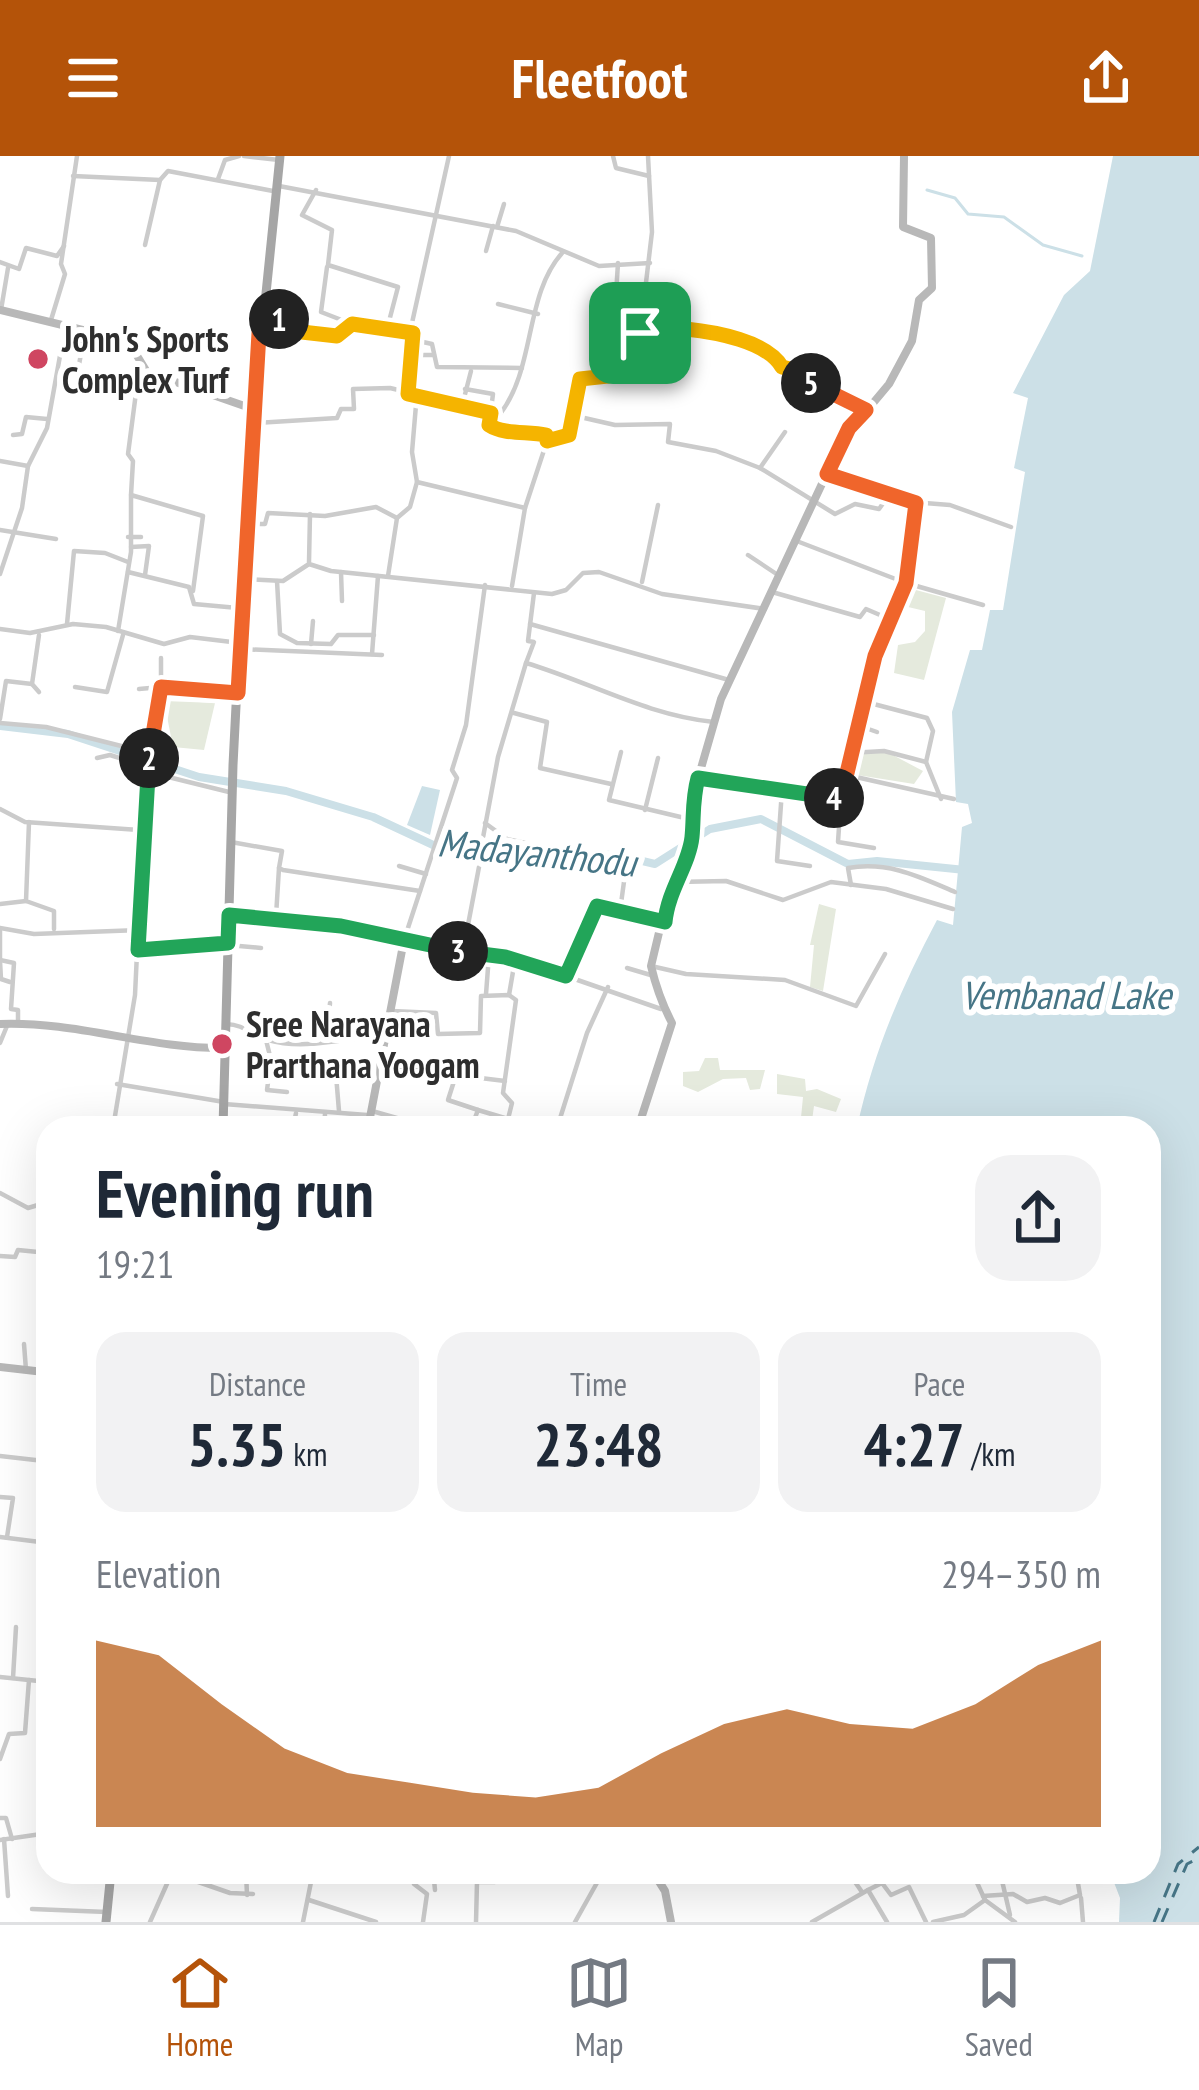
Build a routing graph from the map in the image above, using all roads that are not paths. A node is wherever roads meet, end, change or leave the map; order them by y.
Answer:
1 (77, 156) edge
2 (241, 156) edge
3 (449, 156) edge
4 (613, 156) edge
5 (648, 156) edge
6 (904, 156) edge
7 (280, 158) edge
8 (73, 176) junction
9 (649, 176) junction
10 (218, 179) junction
11 (160, 180) junction
12 (273, 188) junction
13 (316, 190) junction
14 (504, 204) dead end
15 (437, 212) junction
16 (495, 227) junction
17 (145, 245) dead end
18 (64, 246) junction
19 (486, 251) dead end
20 (562, 252) junction
21 (0, 262) edge
22 (618, 263) junction
23 (650, 263) junction
24 (9, 265) junction
25 (328, 265) junction
26 (646, 296) junction
27 (499, 304) dead end
28 (0, 310) edge
29 (538, 314) junction
30 (260, 316) junction
31 (51, 320) junction
32 (66, 322) junction
33 (352, 324) junction
34 (86, 327) junction
35 (388, 329) junction
36 (640, 333) junction
37 (413, 337) junction
38 (412, 355) junction
39 (434, 355) junction
40 (140, 362) junction
41 (522, 368) junction
42 (78, 370) dead end
43 (471, 371) junction
44 (465, 389) junction
45 (408, 394) junction
46 (461, 406) junction
47 (253, 409) junction
48 (866, 410) junction
49 (574, 412) junction
50 (491, 413) junction
51 (48, 419) junction
52 (252, 423) junction
53 (785, 432) dead end
54 (13, 435) dead end
55 (547, 441) junction
56 (0, 461) edge
57 (28, 466) junction
58 (760, 468) junction
59 (827, 474) junction
60 (417, 482) junction
61 (131, 495) junction
62 (890, 495) junction
63 (812, 502) junction
64 (916, 503) junction
65 (658, 506) dead end
66 (525, 508) junction
67 (310, 514) junction
68 (397, 518) junction
69 (247, 524) junction
70 (1011, 527) dead end
71 (0, 530) edge
72 (15, 534) junction
73 (128, 537) junction
74 (141, 537) dead end
75 (56, 539) dead end
76 (794, 540) junction
77 (130, 548) junction
78 (748, 555) dead end
79 (128, 562) junction
80 (309, 564) junction
81 (126, 571) junction
82 (341, 572) junction
83 (0, 574) edge
84 (145, 575) junction
85 (378, 575) junction
86 (778, 575) junction
87 (388, 576) junction
88 (246, 579) junction
89 (277, 581) junction
90 (906, 583) junction
91 (642, 584) junction
92 (485, 585) junction
93 (512, 588) junction
94 (193, 591) junction
95 (772, 592) junction
96 (534, 593) junction
97 (342, 601) dead end
98 (983, 605) dead end
99 (244, 608) junction
100 (766, 609) junction
101 (313, 621) dead end
102 (67, 624) junction
103 (530, 625) junction
104 (888, 627) junction
105 (0, 629) edge
106 (40, 632) junction
107 (121, 633) junction
108 (374, 635) junction
109 (311, 644) junction
110 (240, 646) junction
111 (372, 654) junction
112 (382, 655) dead end
113 (160, 658) dead end
114 (526, 663) junction
115 (729, 680) junction
116 (32, 684) junction
117 (75, 687) dead end
118 (161, 687) junction
119 (139, 688) dead end
120 (39, 692) dead end
121 (238, 693) junction
122 (866, 703) junction
123 (514, 713) junction
124 (0, 721) edge
125 (714, 722) junction
126 (857, 725) junction
127 (877, 732) dead end
128 (621, 752) dead end
129 (149, 753) junction
130 (849, 753) junction
131 (97, 758) dead end
132 (658, 758) dead end
133 (926, 762) junction
134 (148, 767) junction
135 (847, 775) junction
136 (698, 778) junction
137 (611, 784) junction
138 (782, 790) junction
139 (232, 791) junction
140 (841, 798) junction
141 (941, 799) junction
142 (954, 799) dead end
143 (0, 809) edge
144 (645, 810) junction
145 (689, 819) junction
146 (29, 822) junction
147 (485, 823) junction
148 (143, 827) junction
149 (231, 842) junction
150 (482, 843) dead end
151 (530, 844) dead end
152 (874, 848) dead end
153 (399, 866) dead end
154 (810, 866) dead end
155 (626, 867) dead end
156 (279, 868) junction
157 (479, 868) dead end
158 (426, 874) junction
159 (673, 883) junction
160 (851, 885) junction
161 (420, 891) junction
162 (26, 901) junction
163 (0, 904) edge
164 (620, 911) junction
165 (229, 915) junction
166 (276, 919) junction
167 (665, 922) junction
168 (54, 929) junction
169 (0, 930) edge
170 (138, 931) junction
171 (404, 940) junction
172 (228, 944) junction
173 (261, 948) dead end
174 (138, 950) junction
175 (464, 952) junction
176 (885, 954) dead end
177 (489, 955) junction
178 (0, 960) edge
179 (515, 960) junction
180 (627, 968) dead end
181 (651, 971) junction
182 (566, 976) junction
183 (10, 982) junction
184 (608, 987) junction
185 (486, 994) junction
186 (509, 994) junction
187 (330, 1003) dead end
188 (661, 1010) junction
189 (392, 1011) junction
190 (9, 1024) edge
191 (226, 1024) junction
192 (388, 1036) junction
193 (126, 1037) junction
194 (266, 1040) junction
195 (326, 1041) junction
196 (0, 1042) edge
197 (225, 1048) junction
198 (335, 1063) dead end
199 (382, 1066) junction
200 (456, 1075) junction
201 (505, 1081) junction
202 (117, 1084) junction
203 (287, 1092) dead end
204 (224, 1103) junction
205 (478, 1109) junction
206 (296, 1113) junction
207 (339, 1113) junction
208 (371, 1113) junction
209 (325, 1114) joint
210 (113, 1116) edge
211 (223, 1116) edge
212 (295, 1116) edge
213 (370, 1116) edge
214 (381, 1116) edge
215 (475, 1116) edge
216 (499, 1116) edge
217 (509, 1116) edge
218 (561, 1116) edge
219 (642, 1116) edge
220 (0, 1193) edge
221 (36, 1205) edge
222 (36, 1252) edge
223 (0, 1256) edge
224 (24, 1344) dead end
225 (0, 1367) edge
226 (26, 1370) junction
227 (36, 1371) edge
228 (0, 1456) edge
229 (36, 1460) edge
230 (0, 1496) edge
231 (3, 1537) edge
232 (36, 1541) edge
233 (16, 1627) dead end
234 (0, 1677) edge
235 (13, 1678) junction
236 (29, 1680) junction
237 (36, 1680) edge
238 (0, 1759) edge
239 (0, 1818) edge
240 (36, 1835) edge
241 (5, 1839) edge
242 (109, 1884) edge
243 (167, 1884) edge
244 (218, 1884) edge
245 (248, 1884) edge
246 (311, 1884) edge
247 (414, 1884) edge
248 (434, 1884) edge
249 (478, 1884) edge
250 (596, 1884) edge
251 (661, 1884) edge
252 (858, 1884) edge
253 (881, 1884) edge
254 (884, 1884) edge
255 (978, 1884) edge
256 (1003, 1884) edge
257 (1078, 1884) edge
258 (435, 1890) dead end
259 (865, 1892) junction
260 (1005, 1895) junction
261 (1080, 1895) junction
262 (8, 1896) dead end
263 (309, 1900) junction
264 (984, 1901) junction
265 (32, 1910) dead end
266 (1010, 1916) edge
267 (106, 1917) edge
268 (994, 1920) edge
269 (150, 1922) edge
270 (303, 1922) edge
271 (376, 1922) edge
272 (423, 1922) edge
273 (476, 1922) edge
274 (575, 1922) edge
275 (671, 1922) edge
276 (812, 1922) edge
277 (887, 1922) edge
278 (930, 1922) edge
279 (1083, 1922) edge

1 - 8 street
2 - 7 street
2 - 10 street
3 - 15 street
4 - 9 street
5 - 9 street
6 - 48 main road
7 - 12 main road
8 - 11 street
8 - 18 street
9 - 23 street
10 - 11 street
10 - 12 street
11 - 17 street
12 - 13 street
12 - 30 main road
13 - 15 street
13 - 25 street
14 - 16 street
15 - 16 street
15 - 37 street
16 - 19 street
16 - 20 street
18 - 24 street
18 - 31 street
20 - 22 street
20 - 29 street
21 - 24 street
22 - 23 street
22 - 26 street
23 - 26 street
24 - 28 street
25 - 33 street
25 - 35 street
26 - 36 street
27 - 29 street
28 - 31 main road
29 - 41 street
30 - 33 street
30 - 47 main road
31 - 32 main road
32 - 34 main road
32 - 51 street
33 - 35 street
34 - 40 main road
34 - 42 street
35 - 37 street
36 - 48 street
36 - 49 street
37 - 38 street
37 - 39 street
38 - 39 street
38 - 45 street
39 - 43 street
40 - 47 main road
40 - 61 street
41 - 43 street
41 - 50 street
43 - 44 street
44 - 46 street
44 - 50 street
45 - 46 street
45 - 52 street
45 - 60 street
46 - 50 street
47 - 52 main road
48 - 59 main road
49 - 55 street
49 - 58 street
50 - 55 street
51 - 54 street
51 - 57 street
52 - 69 main road
53 - 58 street
55 - 66 street
56 - 57 street
57 - 72 street
58 - 63 street
59 - 62 street
59 - 63 main road
60 - 66 street
60 - 68 street
61 - 73 street
61 - 94 street
62 - 63 street
62 - 64 street
63 - 76 main road
64 - 70 street
64 - 90 street
65 - 91 street
66 - 93 street
67 - 68 street
67 - 69 street
67 - 80 street
68 - 87 street
69 - 88 main road
71 - 72 street
72 - 75 street
72 - 83 street
73 - 74 street
73 - 77 street
76 - 86 main road
76 - 90 street
77 - 79 street
77 - 84 street
78 - 86 street
79 - 81 street
79 - 102 street
80 - 82 street
80 - 89 street
81 - 84 street
81 - 107 street
82 - 85 street
82 - 97 street
84 - 94 street
85 - 87 street
85 - 108 street
86 - 95 main road
87 - 92 street
88 - 89 street
88 - 99 main road
89 - 109 street
90 - 98 street
90 - 104 street
91 - 96 street
91 - 100 street
92 - 93 street
92 - 158 street
93 - 96 street
94 - 99 street
95 - 100 main road
95 - 104 street
96 - 103 street
99 - 110 main road
100 - 115 main road
101 - 109 street
102 - 106 street
102 - 107 street
103 - 114 street
103 - 115 street
104 - 122 street
105 - 106 street
106 - 116 street
107 - 110 street
107 - 117 street
108 - 109 street
108 - 111 street
110 - 111 street
110 - 121 main road
111 - 112 street
113 - 118 street
114 - 123 street
114 - 125 street
115 - 125 main road
116 - 120 street
116 - 124 street
118 - 119 street
118 - 121 street
118 - 129 street
121 - 139 main road
122 - 126 street
122 - 133 street
123 - 137 street
123 - 147 street
124 - 129 street
125 - 136 main road
126 - 127 street
126 - 130 street
128 - 137 street
129 - 134 street
130 - 133 street
130 - 135 street
131 - 134 street
132 - 144 street
133 - 141 street
134 - 139 street
134 - 148 street
135 - 140 street
135 - 141 street
136 - 138 street
136 - 145 main road
137 - 144 street
138 - 140 street
138 - 154 street
139 - 149 main road
140 - 152 street
141 - 142 street
143 - 146 street
144 - 145 street
145 - 159 main road
146 - 148 street
146 - 162 street
147 - 150 street
147 - 151 street
148 - 170 street
149 - 156 street
149 - 165 main road
153 - 158 street
155 - 164 street
156 - 161 street
156 - 166 street
157 - 175 street
158 - 161 street
159 - 160 street
159 - 167 main road
160 - 160 street
161 - 171 street
162 - 163 street
162 - 168 street
164 - 167 main road
164 - 182 main road
165 - 166 main road
165 - 172 main road
166 - 171 main road
167 - 181 main road
168 - 169 street
168 - 170 street
169 - 178 street
170 - 174 street
171 - 175 main road
171 - 189 main road
172 - 173 street
172 - 174 street
172 - 191 main road
174 - 193 street
175 - 177 main road
176 - 181 street
177 - 179 main road
177 - 185 street
178 - 183 street
178 - 183 street
179 - 182 main road
179 - 186 street
180 - 181 street
181 - 188 main road
182 - 184 street
183 - 190 street
184 - 188 street
184 - 218 street
185 - 186 street
185 - 189 street
186 - 201 street
187 - 195 street
188 - 219 main road
189 - 192 main road
190 - 193 main road
190 - 196 street
191 - 194 street
191 - 197 main road
192 - 195 street
192 - 199 main road
193 - 197 main road
193 - 202 street
194 - 195 street
194 - 203 street
197 - 204 main road
198 - 207 street
199 - 200 street
199 - 208 main road
200 - 201 street
200 - 205 street
201 - 217 street
202 - 204 street
202 - 210 street
204 - 206 street
204 - 211 main road
205 - 215 street
205 - 216 street
206 - 209 street
206 - 212 street
207 - 208 street
207 - 209 street
208 - 213 main road
208 - 214 street
220 - 221 street
222 - 223 street
224 - 226 street
225 - 226 main road
226 - 227 main road
228 - 229 street
230 - 231 street
231 - 232 street
233 - 235 street
234 - 235 street
235 - 236 street
236 - 237 street
236 - 238 street
239 - 241 street
240 - 241 street
241 - 262 street
242 - 267 main road
243 - 269 street
244 - 245 street
246 - 263 street
247 - 272 street
248 - 258 street
249 - 273 street
250 - 274 street
251 - 275 main road
252 - 259 street
253 - 259 street
254 - 278 street
255 - 264 street
256 - 260 street
257 - 261 street
259 - 276 street
259 - 277 street
260 - 261 street
260 - 264 street
260 - 266 street
261 - 279 street
263 - 270 street
263 - 271 street
264 - 266 street
264 - 278 street
265 - 267 street
266 - 268 street

